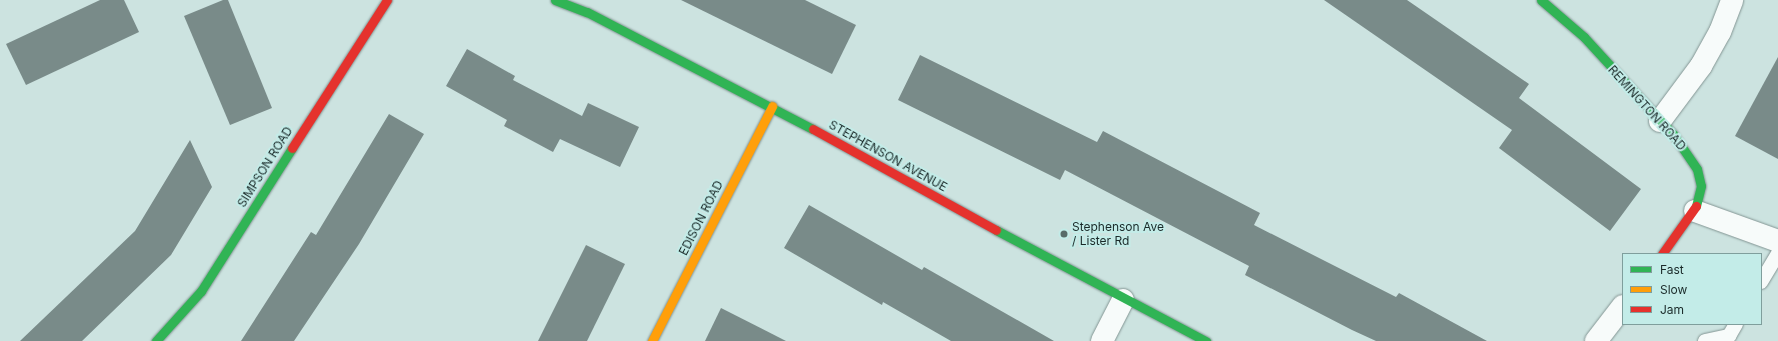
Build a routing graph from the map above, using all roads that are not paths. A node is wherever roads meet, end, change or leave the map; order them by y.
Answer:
1 (387, 0) edge
2 (555, 0) edge
3 (1541, 0) edge
4 (1732, 0) edge
5 (772, 106) junction
6 (1660, 121) junction
7 (1695, 211) junction
8 (1778, 242) edge
9 (1663, 253) edge
10 (1778, 254) edge
11 (1762, 280) edge
12 (1123, 300) junction
13 (1622, 307) edge
14 (1735, 325) edge
15 (156, 341) edge
16 (652, 341) edge
17 (1102, 341) edge
18 (1206, 341) edge
19 (1596, 341) edge
20 (1705, 341) edge

1 - 15 street, SIMPSON ROAD
2 - 5 street, STEPHENSON AVENUE
3 - 6 street, REMINGTON ROAD
4 - 6 street
5 - 12 street, STEPHENSON AVENUE
5 - 16 street, EDISON ROAD
6 - 7 street, REMINGTON ROAD
7 - 8 street
7 - 9 street, REMINGTON ROAD
10 - 11 lane
12 - 17 street
12 - 18 street, STEPHENSON AVENUE
13 - 19 street
14 - 20 lane

